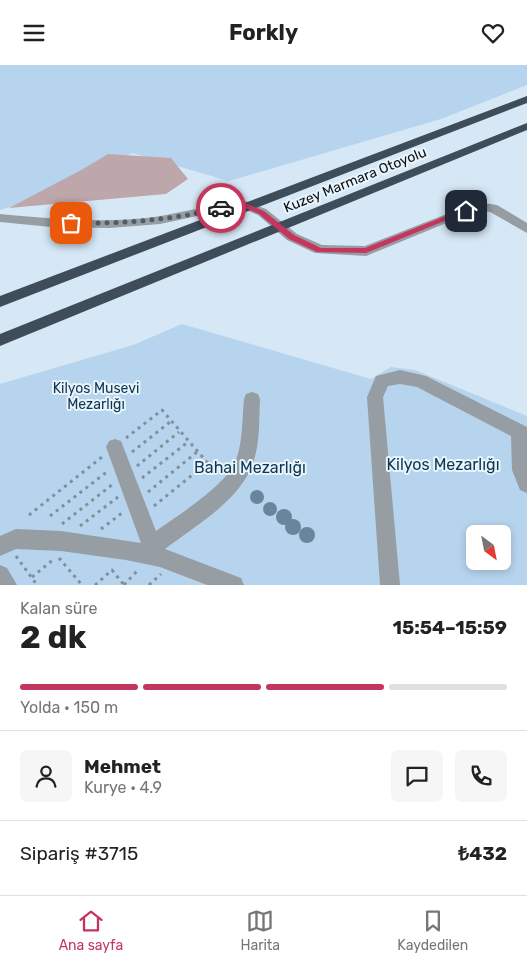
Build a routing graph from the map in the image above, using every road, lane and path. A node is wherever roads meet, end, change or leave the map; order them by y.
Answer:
1 (527, 99) edge
2 (527, 126) edge
3 (0, 218) edge
4 (527, 229) edge
5 (0, 302) edge
6 (0, 340) edge
7 (252, 399) dead end
8 (523, 433) edge
9 (115, 447) dead end
10 (207, 463) dead end
11 (527, 484) edge
12 (141, 516) junction
13 (4, 544) edge
14 (154, 552) junction
15 (0, 575) edge
16 (32, 577) junction
17 (7, 585) edge
18 (38, 585) edge
19 (82, 585) edge
20 (95, 585) edge
21 (124, 585) edge
22 (234, 585) edge
23 (390, 585) edge

1 - 5 highway, Kuzey Marmara Otoyolu
2 - 6 highway, Kuzey Marmara Otoyolu
3 - 4 lane
7 - 14 lane
8 - 11 lane
8 - 23 lane
9 - 12 lane
10 - 12 path
12 - 14 lane
13 - 14 lane
13 - 16 path
14 - 22 lane
15 - 17 lane
16 - 18 path
16 - 19 path
20 - 21 path

